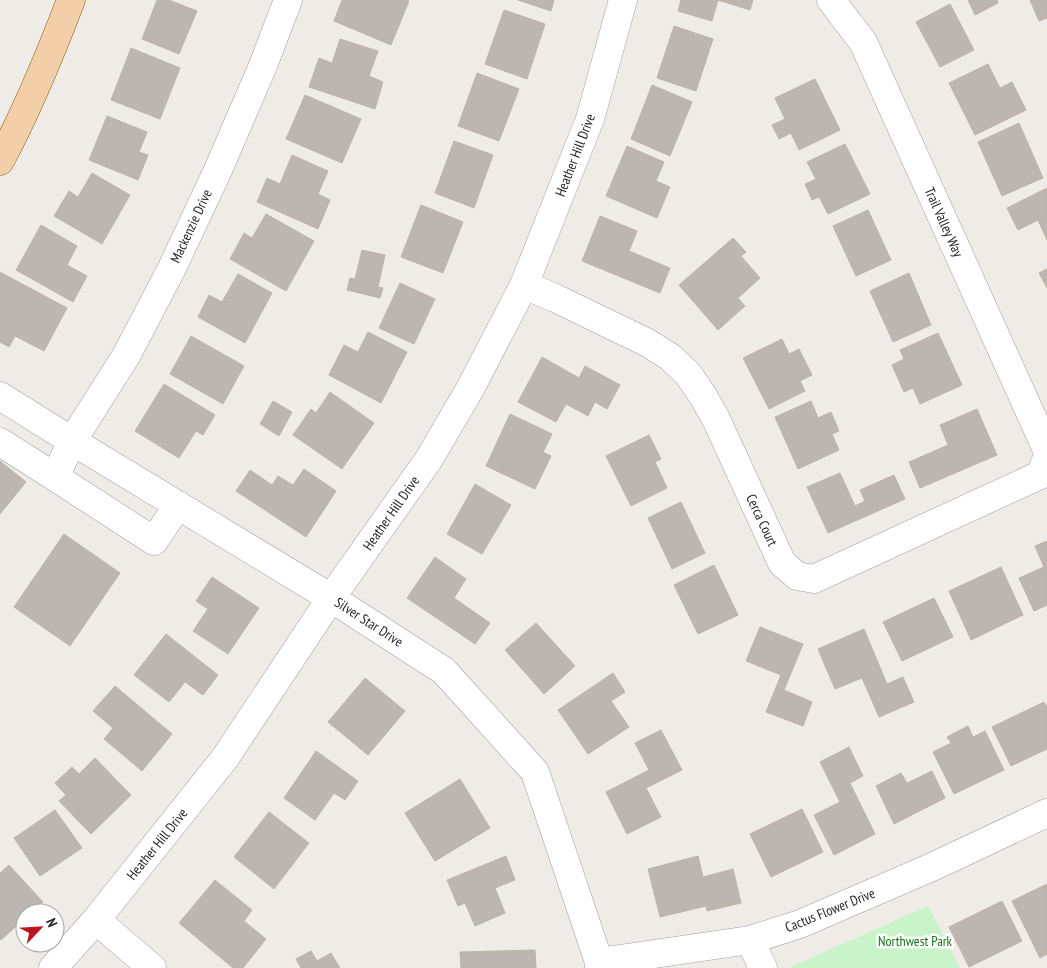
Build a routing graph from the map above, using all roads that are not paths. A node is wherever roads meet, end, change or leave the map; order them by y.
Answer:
1 (71, 0) edge
2 (288, 0) edge
3 (623, 0) edge
4 (831, 0) edge
5 (0, 161) edge
6 (524, 285) junction
7 (0, 396) edge
8 (72, 441) junction
9 (0, 442) edge
10 (1047, 450) edge
11 (1047, 458) edge
12 (55, 477) junction
13 (178, 505) junction
14 (331, 598) junction
15 (1047, 813) edge
16 (96, 920) junction
17 (750, 940) junction
18 (599, 965) edge
19 (53, 968) edge
20 (152, 968) edge
21 (763, 968) edge

1 - 5 main road
2 - 8 street, Mackenzie Drive
3 - 6 street, Heather Hill Drive
4 - 10 street, Trail Valley Way
6 - 11 street, Cerca Court
6 - 14 street, Heather Hill Drive
7 - 8 street, Silver Star Drive
8 - 12 street, Mackenzie Drive
8 - 13 street, Silver Star Drive
9 - 12 street
12 - 13 street
13 - 14 street, Silver Star Drive
14 - 16 street, Heather Hill Drive
14 - 18 street, Silver Star Drive
15 - 17 street, Cactus Flower Drive
16 - 19 street, Heather Hill Drive
16 - 20 street
17 - 18 street, Cactus Flower Drive
17 - 21 street

